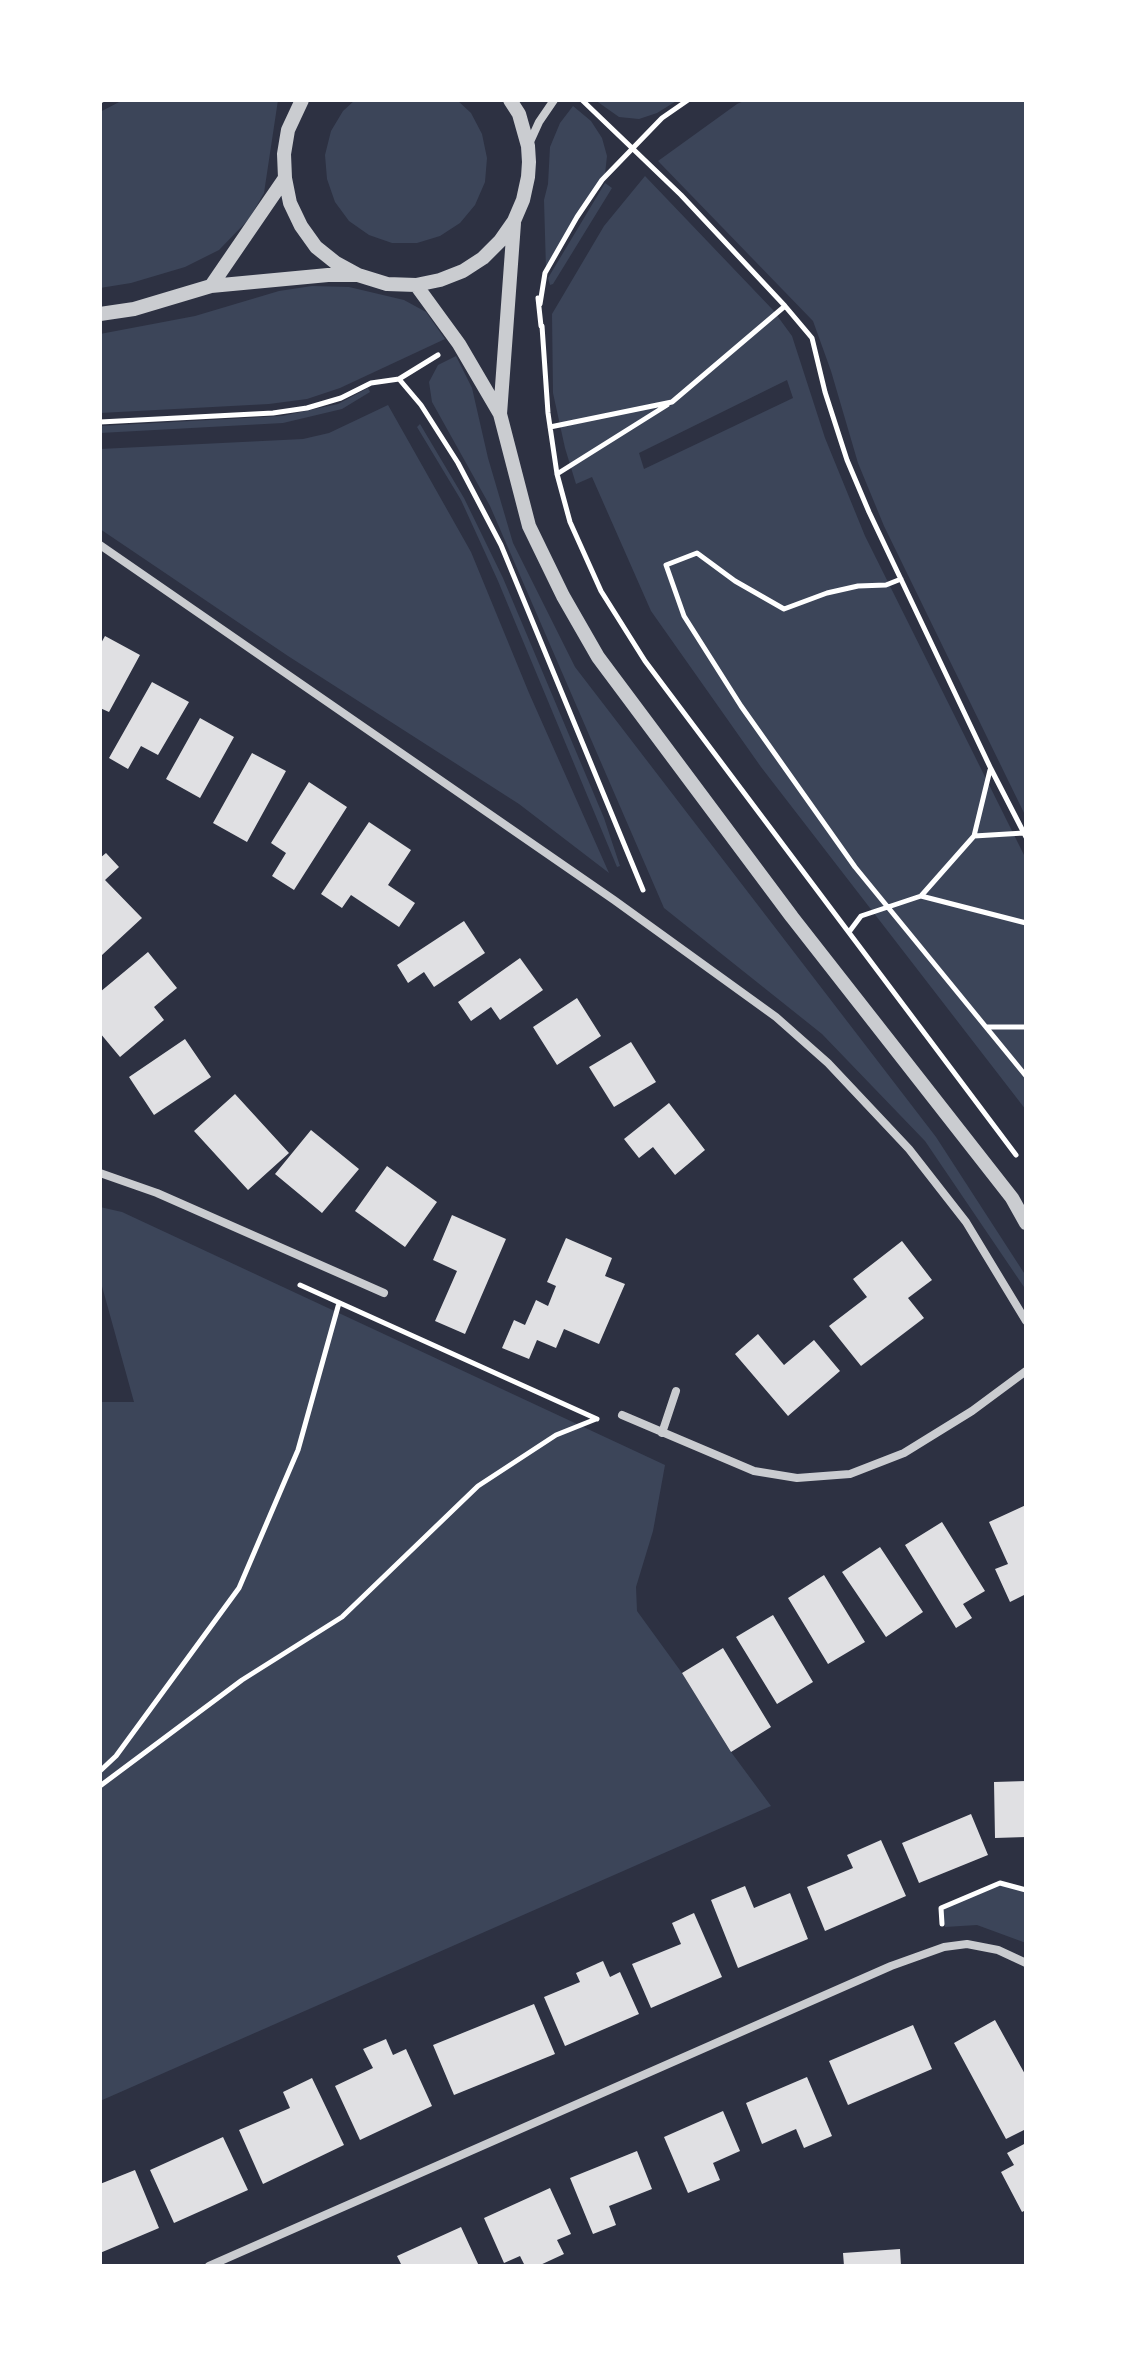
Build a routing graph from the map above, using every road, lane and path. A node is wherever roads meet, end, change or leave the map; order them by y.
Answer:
1 (302, 100) edge
2 (510, 100) edge
3 (554, 100) edge
4 (582, 100) edge
5 (688, 100) edge
6 (528, 146) junction
7 (632, 147) junction
8 (285, 178) junction
9 (514, 221) junction
10 (358, 275) junction
11 (416, 285) junction
12 (211, 286) junction
13 (785, 306) junction
14 (540, 309) dead end
15 (100, 314) edge
16 (542, 326) dead end
17 (459, 344) junction
18 (399, 379) junction
19 (672, 402) junction
20 (500, 414) junction
21 (100, 422) edge
22 (550, 427) junction
23 (557, 474) junction
24 (100, 545) edge
25 (901, 579) junction
26 (991, 769) junction
27 (1025, 835) edge
28 (974, 836) junction
29 (921, 896) junction
30 (887, 907) junction
31 (640, 919) junction
32 (1026, 923) edge
33 (849, 932) junction
34 (987, 1027) junction
35 (1026, 1027) edge
36 (1026, 1076) edge
37 (1017, 1156) dead end
38 (100, 1173) edge
39 (1026, 1223) edge
40 (296, 1283) dead end
41 (384, 1293) dead end
42 (339, 1303) junction
43 (1026, 1321) edge
44 (1026, 1371) edge
45 (676, 1391) dead end
46 (622, 1415) joint
47 (596, 1419) junction
48 (662, 1433) junction
49 (100, 1771) edge
50 (100, 1786) edge
51 (1026, 1890) edge
52 (944, 1947) junction
53 (1026, 1963) edge
54 (209, 2266) edge

1 - 8 street
2 - 6 street
3 - 6 street
4 - 7 path
5 - 7 path
6 - 9 street
7 - 13 path
7 - 14 path
8 - 10 street
8 - 12 street
9 - 11 street
9 - 20 street
10 - 11 street
10 - 12 street
11 - 17 street
12 - 15 street
13 - 19 path
13 - 25 path
16 - 22 path
17 - 18 path
17 - 20 street
18 - 21 path
18 - 31 path
19 - 22 path
19 - 23 path
20 - 39 street
22 - 23 path
23 - 33 path
24 - 31 street
25 - 26 path
25 - 30 path
26 - 27 path
26 - 28 path
27 - 28 path
28 - 29 path
29 - 30 path
29 - 32 path
30 - 33 path
30 - 34 path
31 - 43 street
33 - 37 path
34 - 35 path
34 - 36 path
38 - 41 street
40 - 42 path
42 - 47 path
42 - 49 path
44 - 48 street
45 - 48 street
46 - 47 path
46 - 48 street
47 - 50 path
51 - 52 path
52 - 53 street
52 - 54 street

